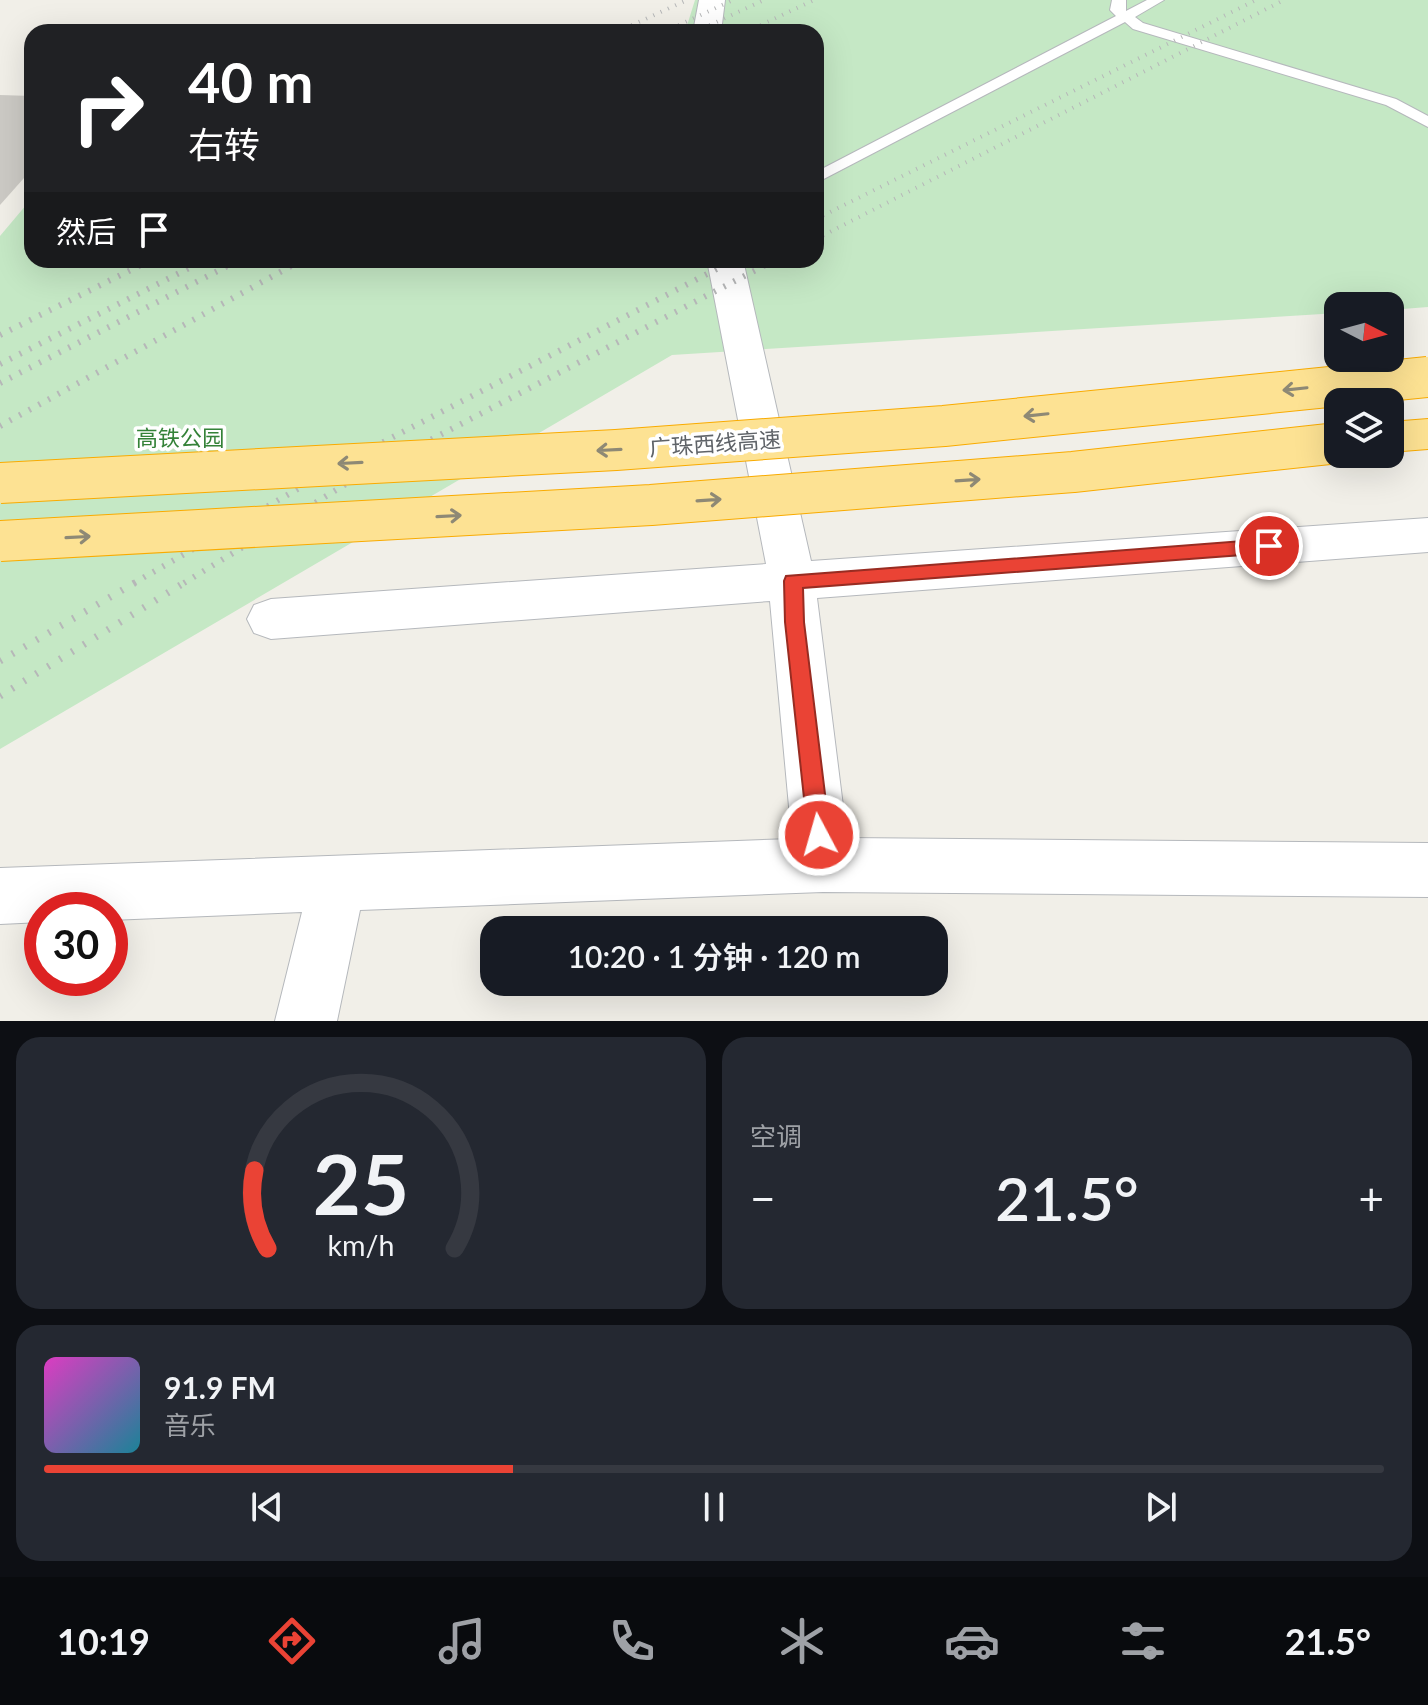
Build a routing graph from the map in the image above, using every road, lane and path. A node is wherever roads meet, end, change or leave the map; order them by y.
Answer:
1 (712, 0) edge
2 (1119, 0) edge
3 (1157, 0) edge
4 (1126, 17) junction
5 (708, 24) edge
6 (1428, 122) edge
7 (824, 174) edge
8 (727, 268) edge
9 (1428, 377) edge
10 (1428, 434) edge
11 (1404, 436) edge
12 (1324, 445) edge
13 (0, 483) edge
14 (1428, 535) edge
15 (0, 541) edge
16 (793, 581) junction
17 (271, 619) dead end
18 (823, 865) junction
19 (1428, 870) edge
20 (337, 883) junction
21 (0, 896) edge
22 (306, 1021) edge

1 - 5 street
2 - 4 lane
3 - 4 lane
4 - 6 lane
4 - 7 lane
8 - 16 street
9 -> 13 highway, 广珠西线高速, bridge
10 - 11 highway
15 -> 12 highway, bridge
14 - 16 street
16 - 17 street
16 - 18 street
18 - 19 street
18 - 20 street
20 - 21 street
20 - 22 street

